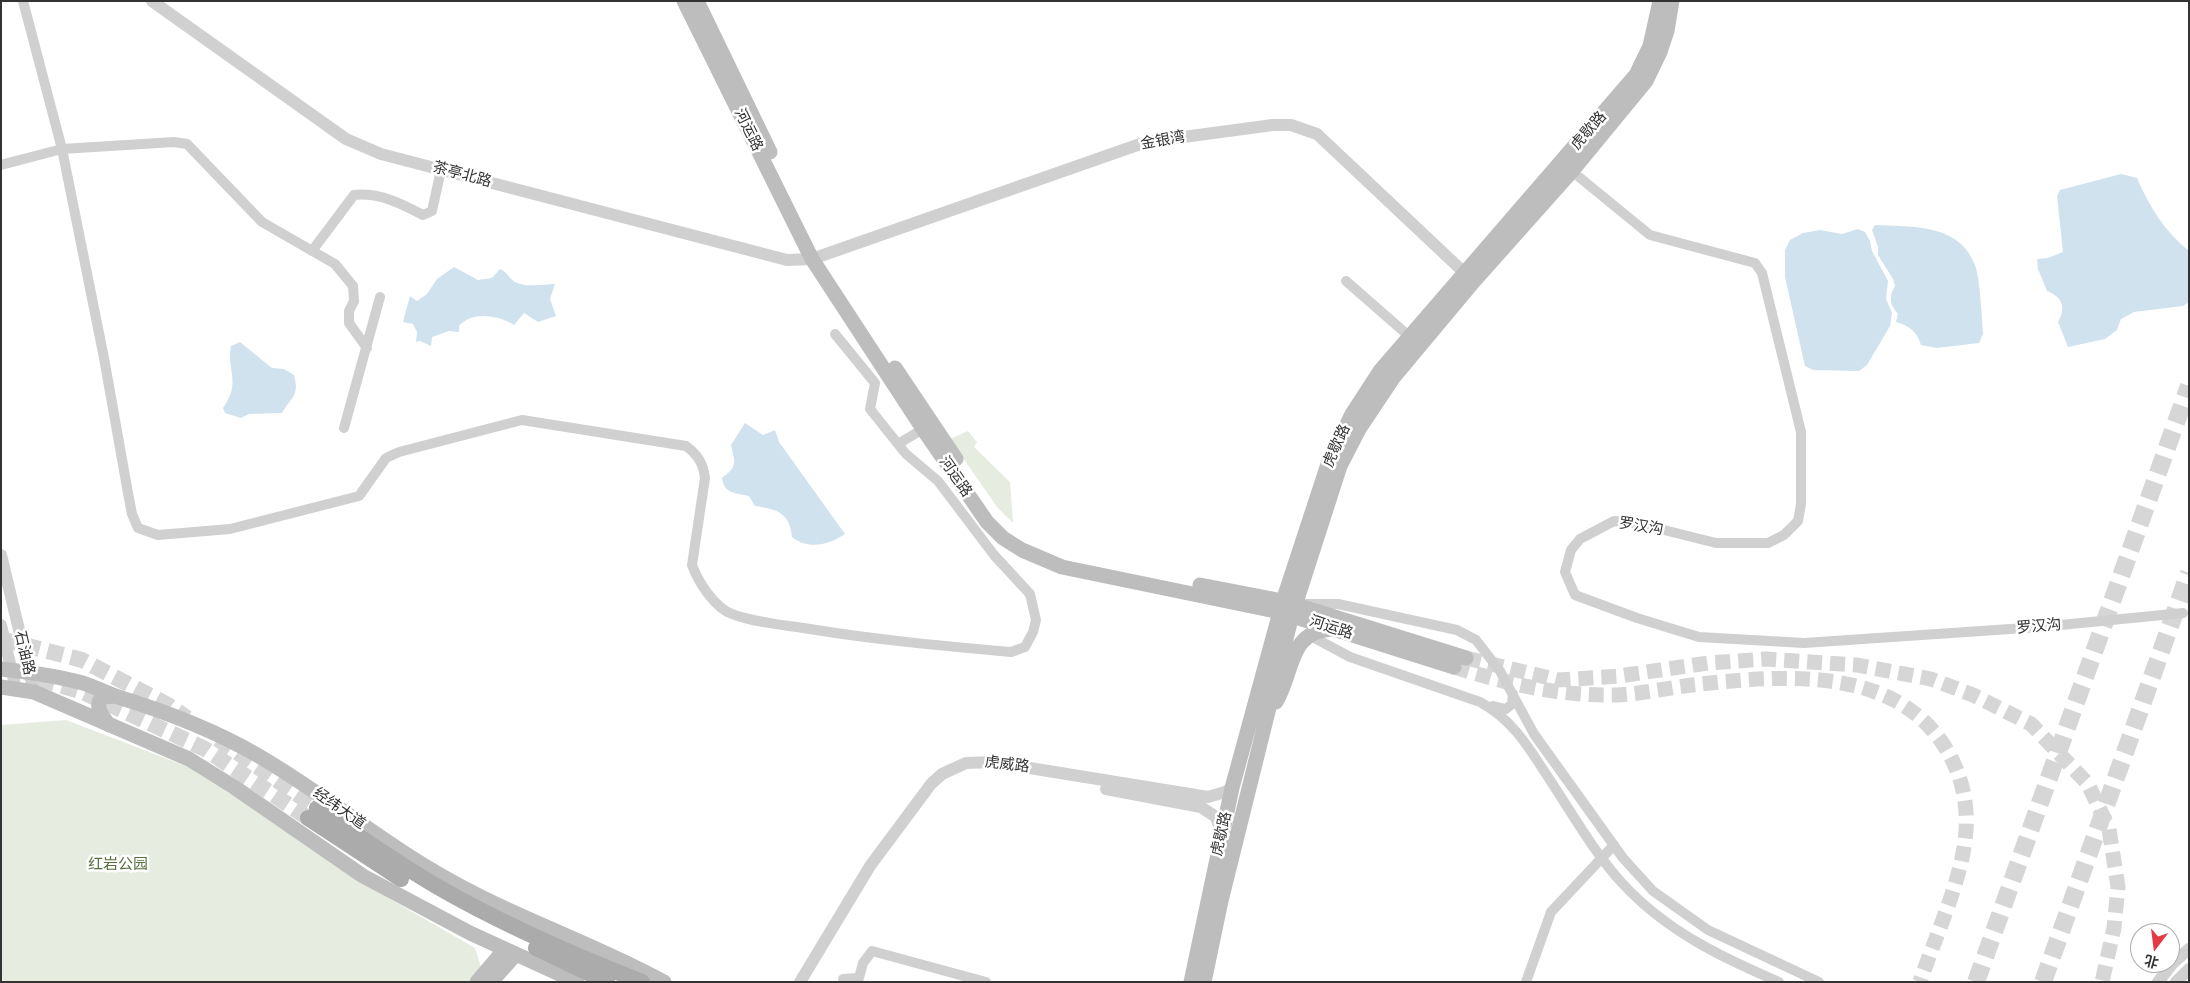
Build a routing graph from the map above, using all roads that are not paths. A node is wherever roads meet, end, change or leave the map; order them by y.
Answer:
1 (23, 1) edge
2 (152, 1) edge
3 (684, 1) edge
4 (697, 1) edge
5 (1660, 1) edge
6 (1672, 1) edge
7 (62, 149) junction
8 (1, 165) edge
9 (1567, 167) junction
10 (441, 170) junction
11 (312, 251) junction
12 (816, 258) junction
13 (1470, 277) junction
14 (1346, 281) dead end
15 (380, 298) dead end
16 (835, 334) dead end
17 (1410, 337) junction
18 (367, 348) junction
19 (344, 428) dead end
20 (923, 430) junction
21 (898, 444) junction
22 (1, 555) edge
23 (1288, 608) junction
24 (2183, 613) dead end
25 (1, 625) edge
26 (1334, 629) junction
27 (1309, 635) junction
28 (1466, 658) tunnel mouth
29 (1454, 667) tunnel mouth
30 (7, 670) edge
31 (29, 672) junction
32 (8, 688) edge
33 (34, 692) junction
34 (1513, 694) junction
35 (117, 696) junction
36 (1480, 702) junction
37 (1264, 723) junction
38 (109, 725) junction
39 (1232, 788) junction
40 (1222, 833) junction
41 (1614, 844) junction
42 (1601, 856) junction
43 (2189, 950) edge
44 (510, 952) junction
45 (2189, 969) edge
46 (843, 979) dead end
47 (477, 982) edge
48 (491, 982) edge
49 (578, 982) edge
50 (607, 982) edge
51 (642, 982) edge
52 (664, 982) edge
53 (800, 982) edge
54 (808, 982) edge
55 (986, 982) edge
56 (1191, 982) edge
57 (1204, 982) edge
58 (1526, 982) edge
59 (1779, 982) edge
60 (1819, 982) edge
61 (2158, 982) edge
62 (2176, 982) edge

1 - 7 street
2 - 10 street, 茶亭北路
3 - 12 main road, 河运路
4 - 12 main road, 河运路
5 - 9 main road, 虎歇路
6 - 9 main road, 虎歇路
7 - 8 street
7 - 11 street
7 - 21 street
9 - 13 main road, 虎歇路
9 - 24 street, 罗汉沟
10 - 11 street
10 - 12 street, 茶亭北路
11 - 18 street
12 - 13 street, 金银湾
12 - 20 main road, 河运路
12 - 23 main road, 河运路
13 - 17 main road, 虎歇路
13 - 23 main road, 虎歇路
14 - 17 street
15 - 18 street
16 - 21 street
17 - 23 main road, 虎歇路
18 - 19 street
20 - 21 street
20 - 23 main road, 河运路
22 - 31 street, 石油路
23 - 26 main road, 河运路
23 - 28 main road, 河运路
23 - 34 street
23 - 37 main road, 虎歇路
23 - 39 main road, 虎歇路
25 - 30 street, 石油路
26 - 27 main road
26 - 29 main road, 河运路
27 - 36 street
27 - 37 main road
30 - 31 main road, 经纬大道
30 - 32 street, 石油路
31 - 33 street, 石油路
31 - 35 main road, 经纬大道
32 - 33 main road
33 - 38 main road
34 - 36 street
34 - 41 street
35 - 38 main road
35 - 52 main road, 经纬大道
36 - 42 street
37 - 57 main road, 虎歇路
38 - 44 main road
39 - 40 main road, 虎歇路
39 - 53 street, 虎威路
40 - 54 street, 虎威路
40 - 56 main road, 虎歇路
41 - 42 street
41 - 60 street
42 - 58 street
42 - 59 street
43 - 61 street
44 - 47 main road
44 - 48 main road
44 - 49 main road
45 - 62 street
46 - 55 street
50 - 51 main road

